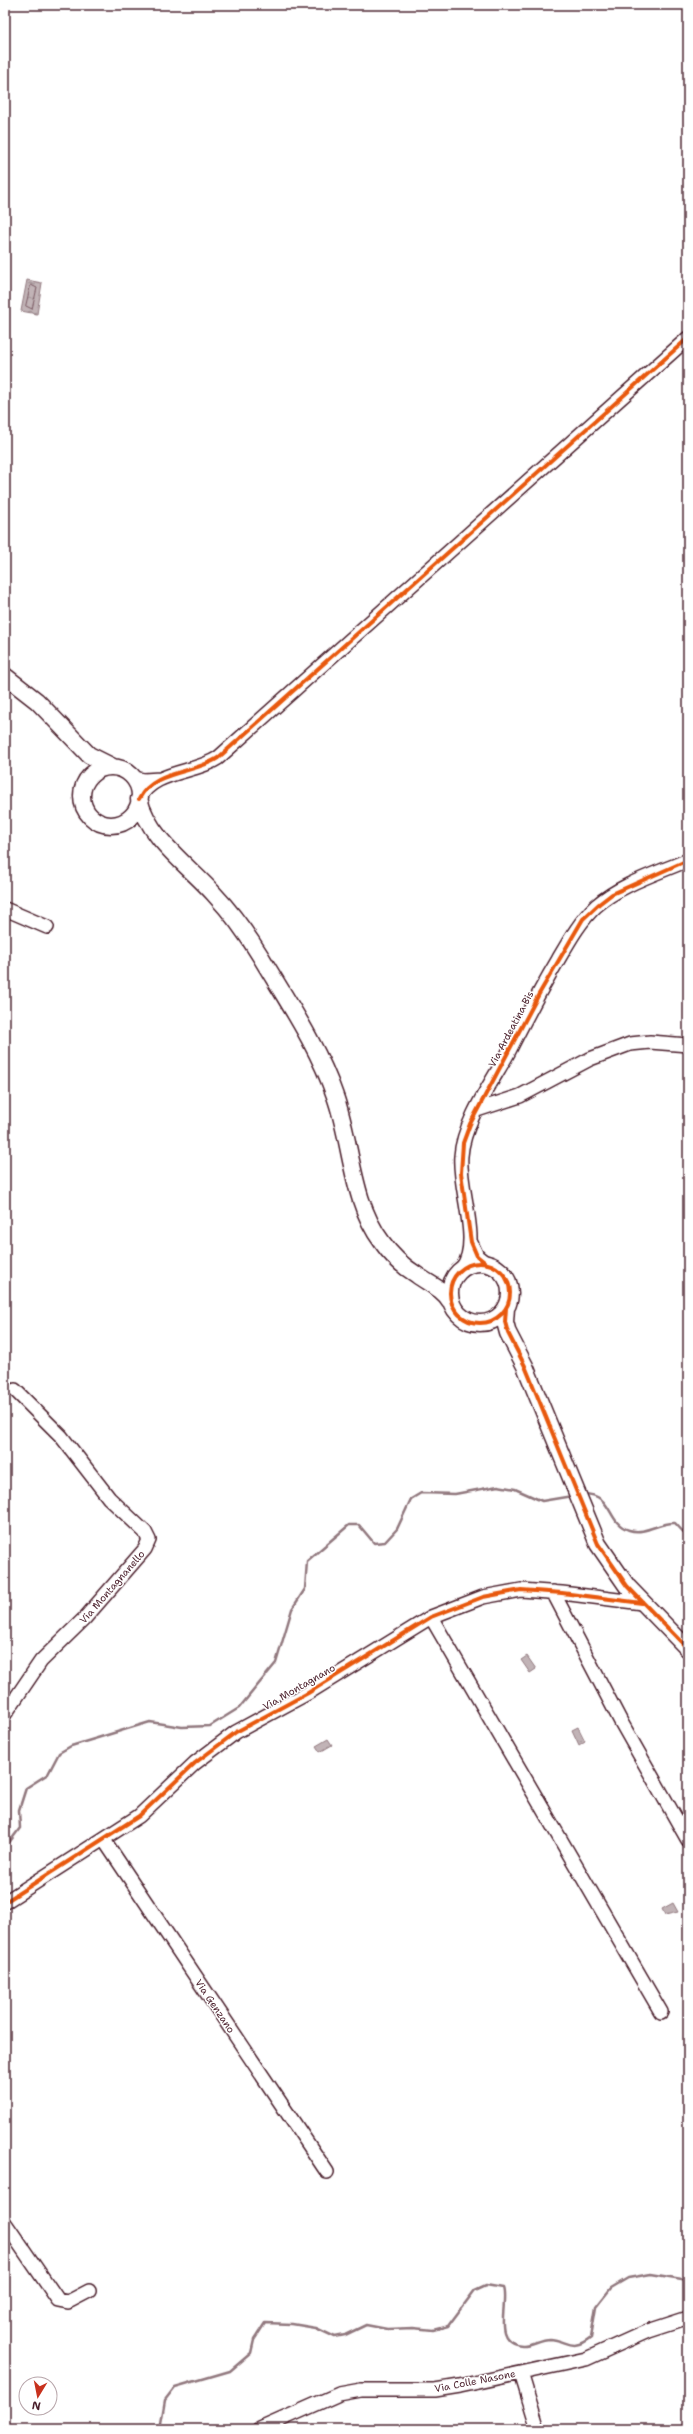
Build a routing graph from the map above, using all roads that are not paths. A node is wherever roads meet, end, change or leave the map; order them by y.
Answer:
1 (688, 338) edge
2 (5, 676) edge
3 (76, 742) junction
4 (113, 767) junction
5 (133, 778) junction
6 (164, 778) junction
7 (88, 779) junction
8 (139, 800) junction
9 (120, 823) junction
10 (162, 841) junction
11 (688, 860) edge
12 (5, 909) edge
13 (46, 927) dead end
14 (688, 1045) edge
15 (477, 1110) junction
16 (471, 1242) junction
17 (487, 1264) junction
18 (458, 1272) junction
19 (428, 1282) junction
20 (450, 1301) junction
21 (506, 1308) junction
22 (481, 1324) junction
23 (514, 1345) junction
24 (15, 1390) dead end
25 (553, 1592) junction
26 (642, 1603) junction
27 (431, 1617) junction
28 (688, 1649) edge
29 (5, 1714) edge
30 (104, 1840) junction
31 (688, 1840) edge
32 (5, 1902) edge
33 (661, 2012) dead end
34 (327, 2172) dead end
35 (5, 2223) edge
36 (89, 2291) dead end
37 (688, 2318) edge
38 (522, 2373) junction
39 (260, 2429) edge
40 (538, 2429) edge

1 - 6 street
2 - 3 main road
3 - 4 main road
3 - 7 main road
4 - 5 main road
4 - 7 main road
5 - 6 street
5 - 8 main road
6 - 8 street
7 - 9 main road
8 - 9 main road
8 - 10 main road
9 - 10 main road
10 - 19 main road
11 - 15 street, Via Ardeatina Bis
12 - 13 street
14 - 15 street
15 - 16 street, Via Ardeatina Bis
16 - 17 street, Via Ardeatina Bis
16 - 18 street, Via Ardeatina Bis
17 - 18 main road
17 - 21 main road
18 - 19 main road
18 - 20 main road
19 - 20 main road
20 - 22 main road
21 - 22 main road
21 - 23 main road
22 - 23 main road
23 - 26 main road
24 - 29 street, Via Montagnanello
25 - 26 street, Via Montagnano
25 - 27 street, Via Montagnano
25 - 31 street
26 - 28 main road
27 - 30 street, Via Montagnano
27 - 33 street
30 - 32 street, Via Montagnano
30 - 34 street, Via Genzano
35 - 36 street
37 - 38 street, Via Colle Nasone
38 - 39 street, Via Colle Nasone
38 - 40 street

